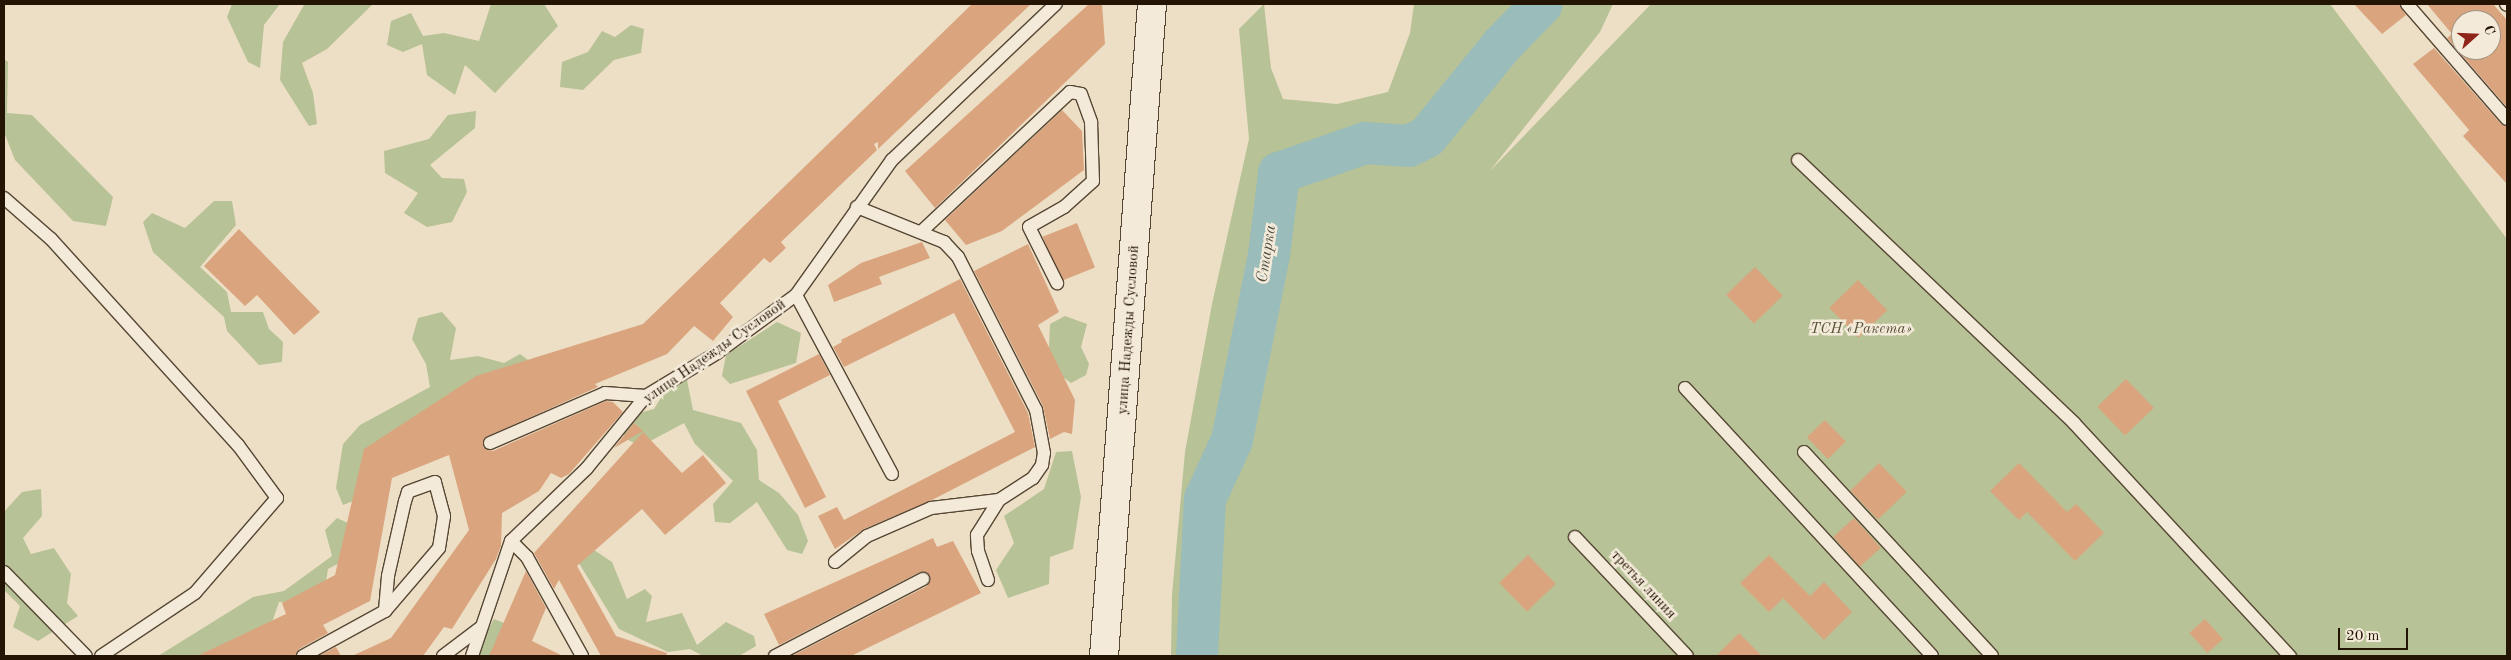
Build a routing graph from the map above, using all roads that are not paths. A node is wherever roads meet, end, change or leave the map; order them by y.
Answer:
1 (1056, 4) edge
2 (1152, 4) edge
3 (2407, 4) edge
4 (2507, 119) edge
5 (1798, 160) dead end
6 (4, 198) edge
7 (857, 207) junction
8 (922, 231) junction
9 (1057, 283) dead end
10 (796, 295) junction
11 (1685, 388) dead end
12 (646, 396) junction
13 (490, 443) dead end
14 (1804, 452) dead end
15 (892, 474) dead end
16 (998, 500) junction
17 (1575, 536) dead end
18 (511, 541) junction
19 (835, 562) dead end
20 (4, 572) edge
21 (923, 579) dead end
22 (988, 580) dead end
23 (385, 611) junction
24 (480, 628) junction
25 (86, 656) edge
26 (101, 656) edge
27 (303, 656) edge
28 (443, 656) edge
29 (472, 656) edge
30 (582, 656) edge
31 (775, 656) edge
32 (1104, 656) edge
33 (1688, 656) edge
34 (1932, 656) edge
35 (1992, 656) edge
36 (2290, 656) edge

1 - 7 lane, улица Надежды Сусловой
2 - 32 main road, улица Надежды Сусловой
3 - 4 lane
5 - 36 lane
6 - 26 lane
7 - 8 lane
7 - 10 lane, улица Надежды Сусловой
8 - 9 lane
8 - 16 lane
10 - 12 lane, улица Надежды Сусловой
10 - 15 lane
11 - 34 lane
12 - 13 lane
12 - 18 lane, улица Надежды Сусловой
14 - 35 lane
16 - 19 lane
16 - 22 lane
17 - 33 lane, третья линия
18 - 24 lane, улица Надежды Сусловой
18 - 30 lane
20 - 25 lane
21 - 31 lane
23 - 23 lane
23 - 27 lane
24 - 28 lane
24 - 29 lane, улица Надежды Сусловой

